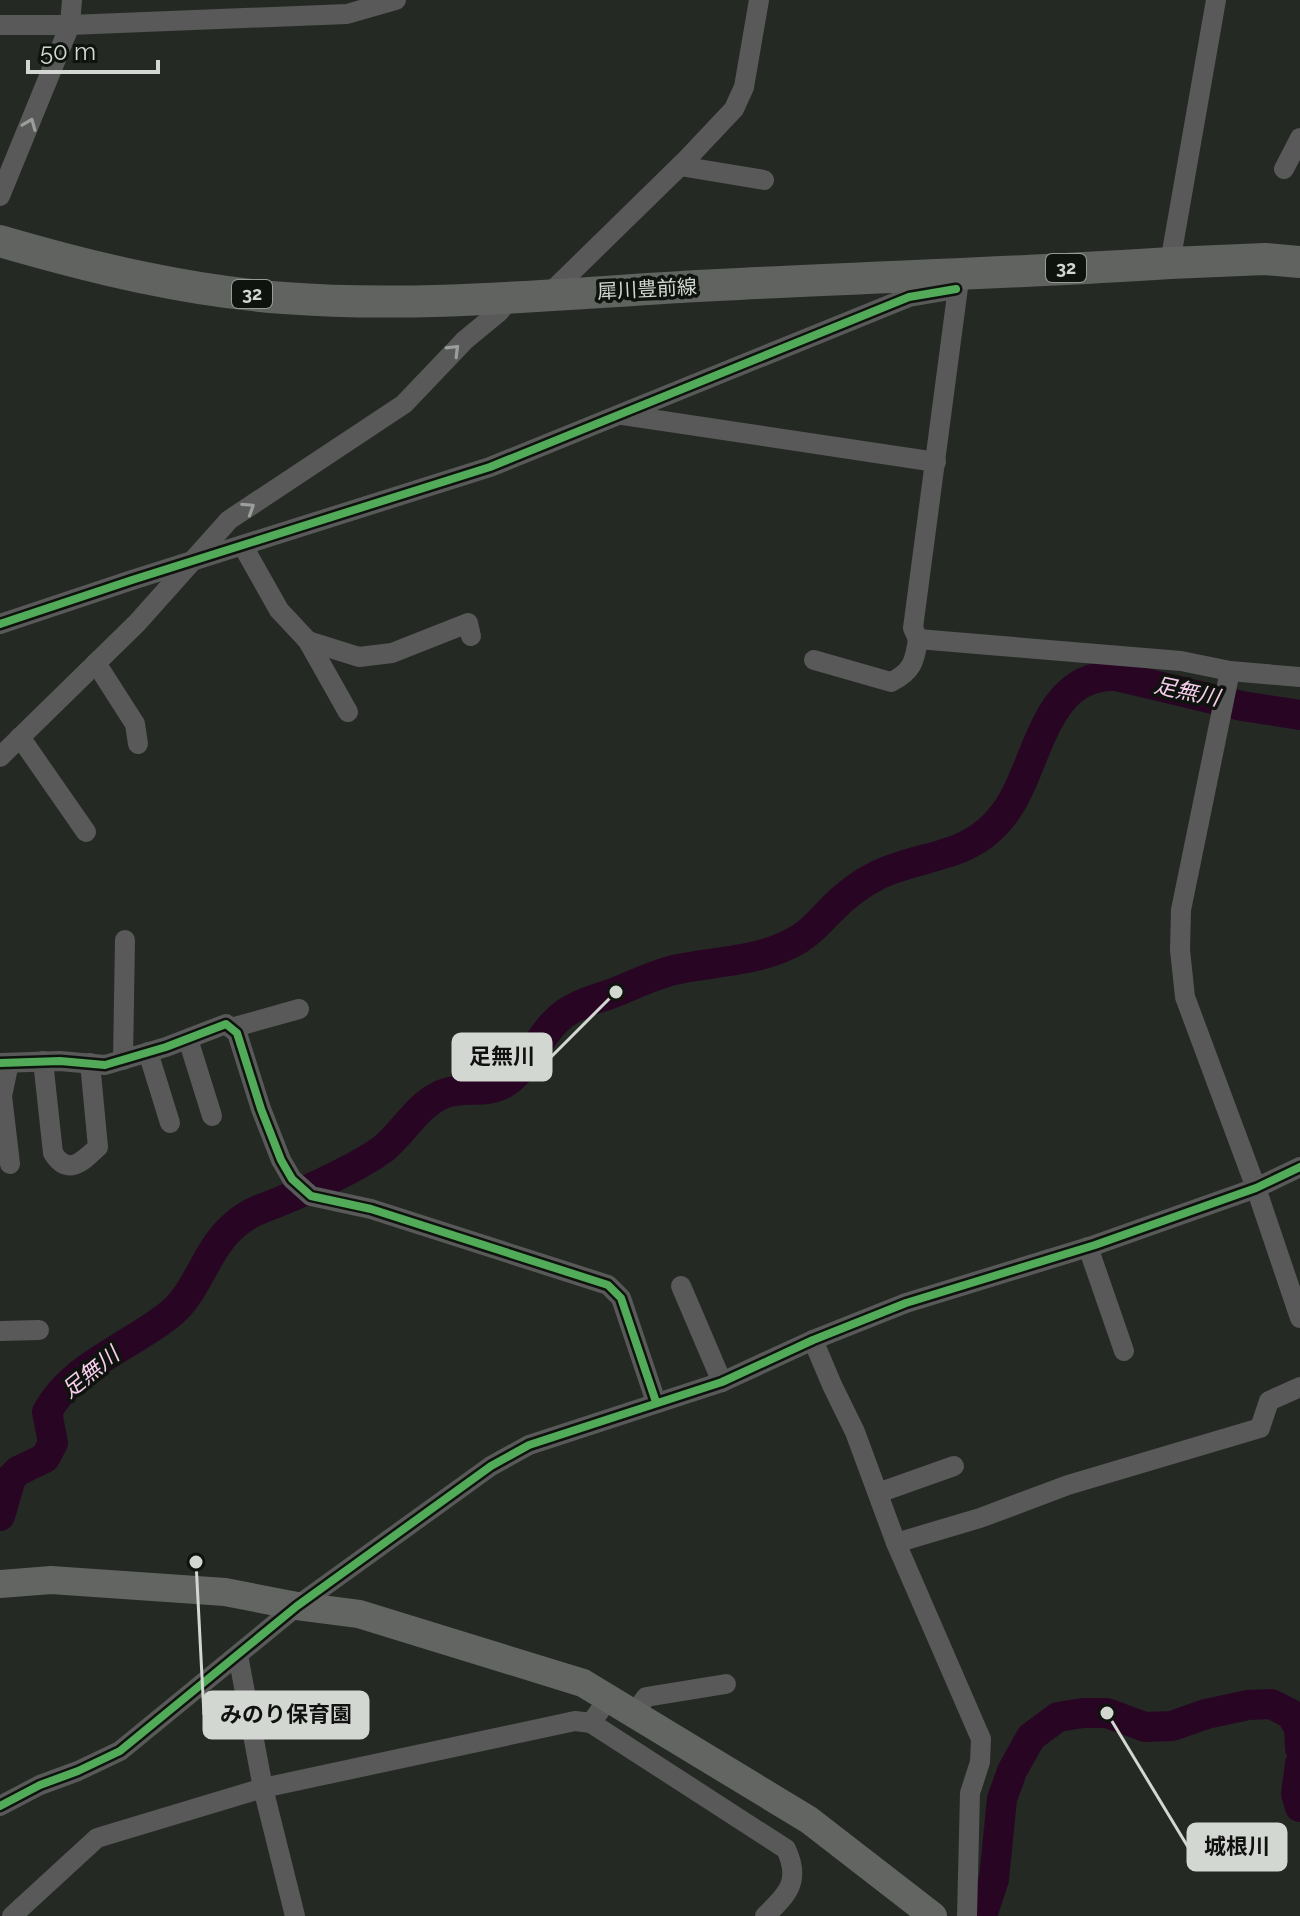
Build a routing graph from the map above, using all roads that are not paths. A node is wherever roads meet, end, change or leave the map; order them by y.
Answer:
1 (72, 0) edge
2 (396, 0) edge
3 (759, 0) edge
4 (1216, 0) edge
5 (0, 25) edge
6 (70, 25) junction
7 (1300, 138) edge
8 (680, 166) junction
9 (1284, 169) dead end
10 (764, 180) dead end
11 (0, 196) edge
12 (0, 241) edge
13 (1300, 262) edge
14 (1170, 263) junction
15 (958, 281) junction
16 (549, 294) junction
17 (511, 298) junction
18 (622, 415) junction
19 (936, 462) junction
20 (243, 546) junction
21 (193, 562) junction
22 (0, 624) edge
23 (471, 636) dead end
24 (918, 639) junction
25 (308, 641) junction
26 (814, 660) dead end
27 (96, 663) junction
28 (1230, 671) junction
29 (1300, 677) edge
30 (348, 712) dead end
31 (20, 737) junction
32 (138, 744) dead end
33 (0, 757) edge
34 (86, 832) dead end
35 (125, 940) dead end
36 (299, 1009) dead end
37 (231, 1028) junction
38 (188, 1039) junction
39 (148, 1052) junction
40 (123, 1060) junction
41 (43, 1061) junction
42 (4, 1063) edge
43 (90, 1063) junction
44 (212, 1116) dead end
45 (170, 1123) dead end
46 (10, 1164) dead end
47 (1300, 1167) edge
48 (1256, 1188) junction
49 (1088, 1247) junction
50 (681, 1286) dead end
51 (1300, 1318) edge
52 (39, 1330) dead end
53 (0, 1331) edge
54 (813, 1340) junction
55 (1124, 1351) dead end
56 (722, 1382) junction
57 (1300, 1387) edge
58 (656, 1402) junction
59 (954, 1466) dead end
60 (878, 1493) junction
61 (896, 1543) junction
62 (0, 1584) edge
63 (297, 1606) junction
64 (238, 1655) junction
65 (726, 1684) dead end
66 (608, 1699) junction
67 (634, 1714) junction
68 (591, 1723) junction
69 (263, 1788) junction
70 (0, 1806) edge
71 (12, 1916) edge
72 (295, 1916) edge
73 (765, 1916) edge
74 (933, 1916) edge
75 (967, 1916) edge

1 - 6 street
2 - 6 street
3 - 8 street
4 - 14 street
5 - 6 street
11 -> 6 street
7 - 9 street
8 - 10 street
8 - 16 street
12 - 17 main road, 犀川豊前線 / 32
13 - 14 main road, 犀川豊前線 / 32
14 - 15 main road, 犀川豊前線 / 32
15 - 16 main road, 犀川豊前線 / 32
15 - 18 street
15 - 19 street
16 - 17 main road, 犀川豊前線 / 32
21 -> 17 street
18 - 19 street
18 - 20 street
19 - 24 street
20 - 21 street
20 - 25 street
21 - 22 street
21 - 27 street
23 - 25 street
24 - 26 street
24 - 28 street
25 - 30 street
27 - 31 street
27 - 32 street
28 - 29 street
28 - 48 street
31 - 33 street
31 - 34 street
35 - 40 street
36 - 37 street
37 - 38 street
37 - 58 street
38 - 39 street
38 - 44 street
39 - 40 street
39 - 45 street
40 - 43 street
41 - 42 street
41 - 43 street
41 - 43 street
42 - 46 street
47 - 48 street
48 - 49 street
48 - 51 street
49 - 54 street
49 - 55 street
50 - 56 street
52 - 53 street
54 - 56 street
54 - 60 street
56 - 58 street
57 - 61 street
58 - 63 street
59 - 60 street
60 - 61 street
61 - 75 street
62 - 63 street
63 - 64 street
63 - 66 street
64 - 69 street
64 - 70 street
65 - 67 street
66 - 67 street
66 - 68 street
67 - 74 street
68 - 69 street
68 - 73 street
69 - 71 street
69 - 72 street

